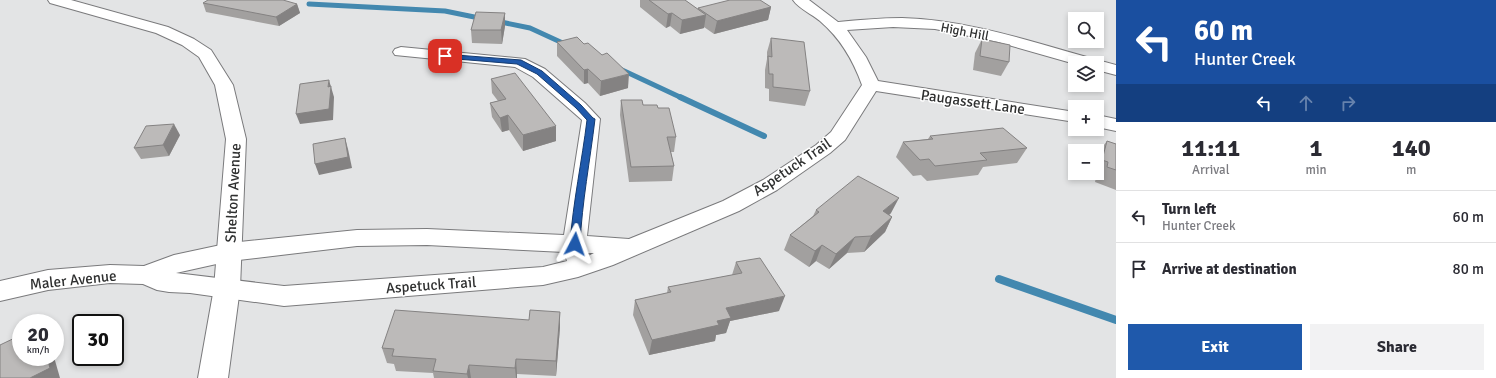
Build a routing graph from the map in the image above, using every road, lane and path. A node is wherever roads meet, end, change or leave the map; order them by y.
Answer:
1 (55, 0) edge
2 (800, 0) edge
3 (836, 27) junction
4 (401, 52) dead end
5 (1068, 57) edge
6 (1104, 67) edge
7 (1116, 70) edge
8 (871, 85) junction
9 (1068, 116) edge
10 (1104, 122) edge
11 (1116, 125) edge
12 (575, 244) junction
13 (630, 248) junction
14 (230, 252) junction
15 (578, 268) junction
16 (146, 275) junction
17 (227, 288) junction
18 (0, 291) edge
19 (213, 378) edge

1 - 14 main road, Shelton Avenue
2 - 3 street
3 - 5 street, High Hill
3 - 8 street
4 - 12 street
6 - 7 street
8 - 9 street, Paugassett Lane
8 - 13 street, Aspetuck Trail
10 - 11 street
12 - 13 street, Aspetuck Trail
12 - 14 street, Aspetuck Trail
12 - 15 street
13 - 15 street, Aspetuck Trail
14 - 16 street, Maler Avenue
14 - 17 main road, Shelton Avenue
15 - 17 street, Aspetuck Trail
16 - 17 street, Maler Avenue
16 - 18 street, Maler Avenue
17 - 19 main road, Shelton Avenue

